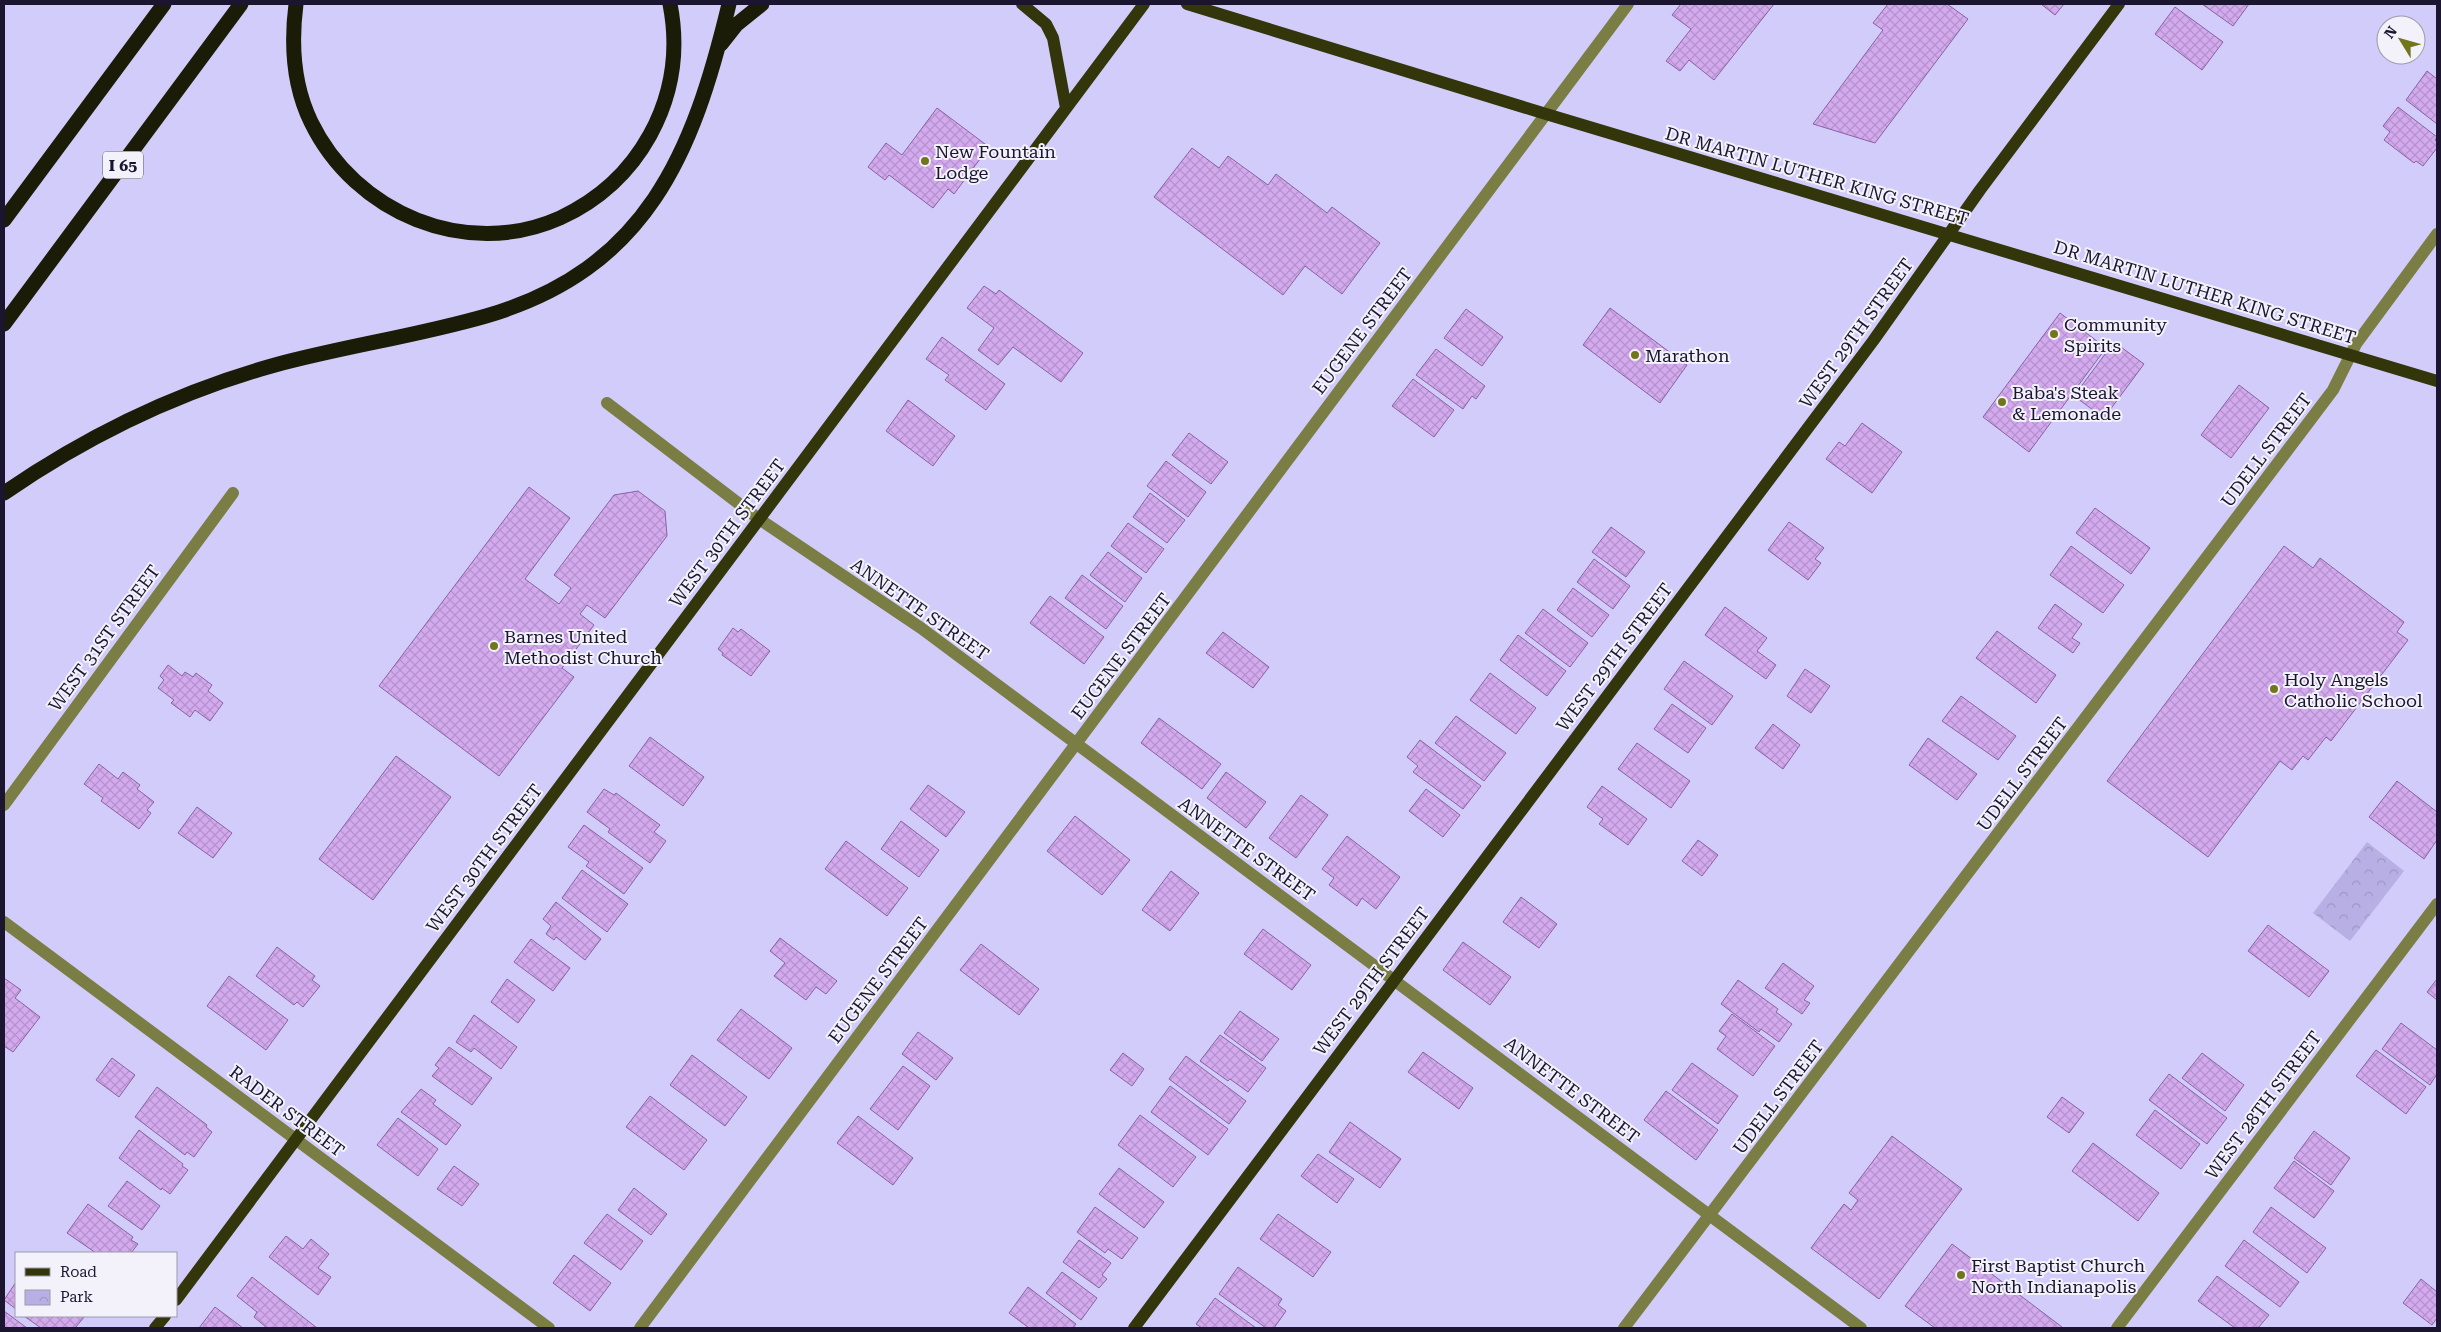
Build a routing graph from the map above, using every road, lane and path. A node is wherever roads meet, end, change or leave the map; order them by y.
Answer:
1 (164, 4) edge
2 (241, 4) edge
3 (296, 4) edge
4 (670, 4) edge
5 (728, 4) edge
6 (762, 4) edge
7 (1022, 4) edge
8 (1144, 4) edge
9 (1187, 4) edge
10 (1628, 4) edge
11 (2119, 4) edge
12 (718, 49) junction
13 (1066, 108) junction
14 (1546, 114) junction
15 (4, 220) edge
16 (1951, 234) junction
17 (2437, 234) edge
18 (4, 324) edge
19 (2349, 354) junction
20 (2437, 381) edge
21 (608, 403) dead end
22 (233, 493) dead end
23 (4, 494) edge
24 (759, 519) junction
25 (1077, 745) junction
26 (4, 805) edge
27 (2437, 904) edge
28 (4, 922) edge
29 (1395, 979) junction
30 (296, 1140) junction
31 (1710, 1216) junction
32 (178, 1297) edge
33 (163, 1317) edge
34 (155, 1328) edge
35 (549, 1328) edge
36 (640, 1328) edge
37 (1134, 1328) edge
38 (1624, 1328) edge
39 (1861, 1328) edge
40 (2117, 1328) edge

1 - 15 highway
2 - 18 highway, I 65
3 - 4 highway
5 - 12 highway
6 - 12 highway
7 - 13 main road
8 - 13 main road, WEST 30TH STREET
9 - 14 main road, DR MARTIN LUTHER KING STREET
10 - 14 street, EUGENE STREET
11 - 16 main road, WEST 29TH STREET
12 - 23 highway
13 - 24 main road, WEST 30TH STREET
14 - 16 main road, DR MARTIN LUTHER KING STREET
14 - 25 street, EUGENE STREET
16 - 19 main road, DR MARTIN LUTHER KING STREET
16 - 29 main road, WEST 29TH STREET
17 - 19 street, UDELL STREET
19 - 20 main road, DR MARTIN LUTHER KING STREET
19 - 31 street, UDELL STREET
21 - 24 street, ANNETTE STREET
22 - 26 street, WEST 31ST STREET
24 - 25 street, ANNETTE STREET
24 - 30 main road, WEST 30TH STREET
25 - 29 street, ANNETTE STREET
25 - 36 street, EUGENE STREET
27 - 40 street, WEST 28TH STREET
28 - 30 street, RADER STREET
29 - 31 street, ANNETTE STREET
29 - 37 main road, WEST 29TH STREET
30 - 32 main road, WEST 30TH STREET
30 - 35 street, RADER STREET
31 - 38 street, UDELL STREET
31 - 39 street, ANNETTE STREET
33 - 34 main road

